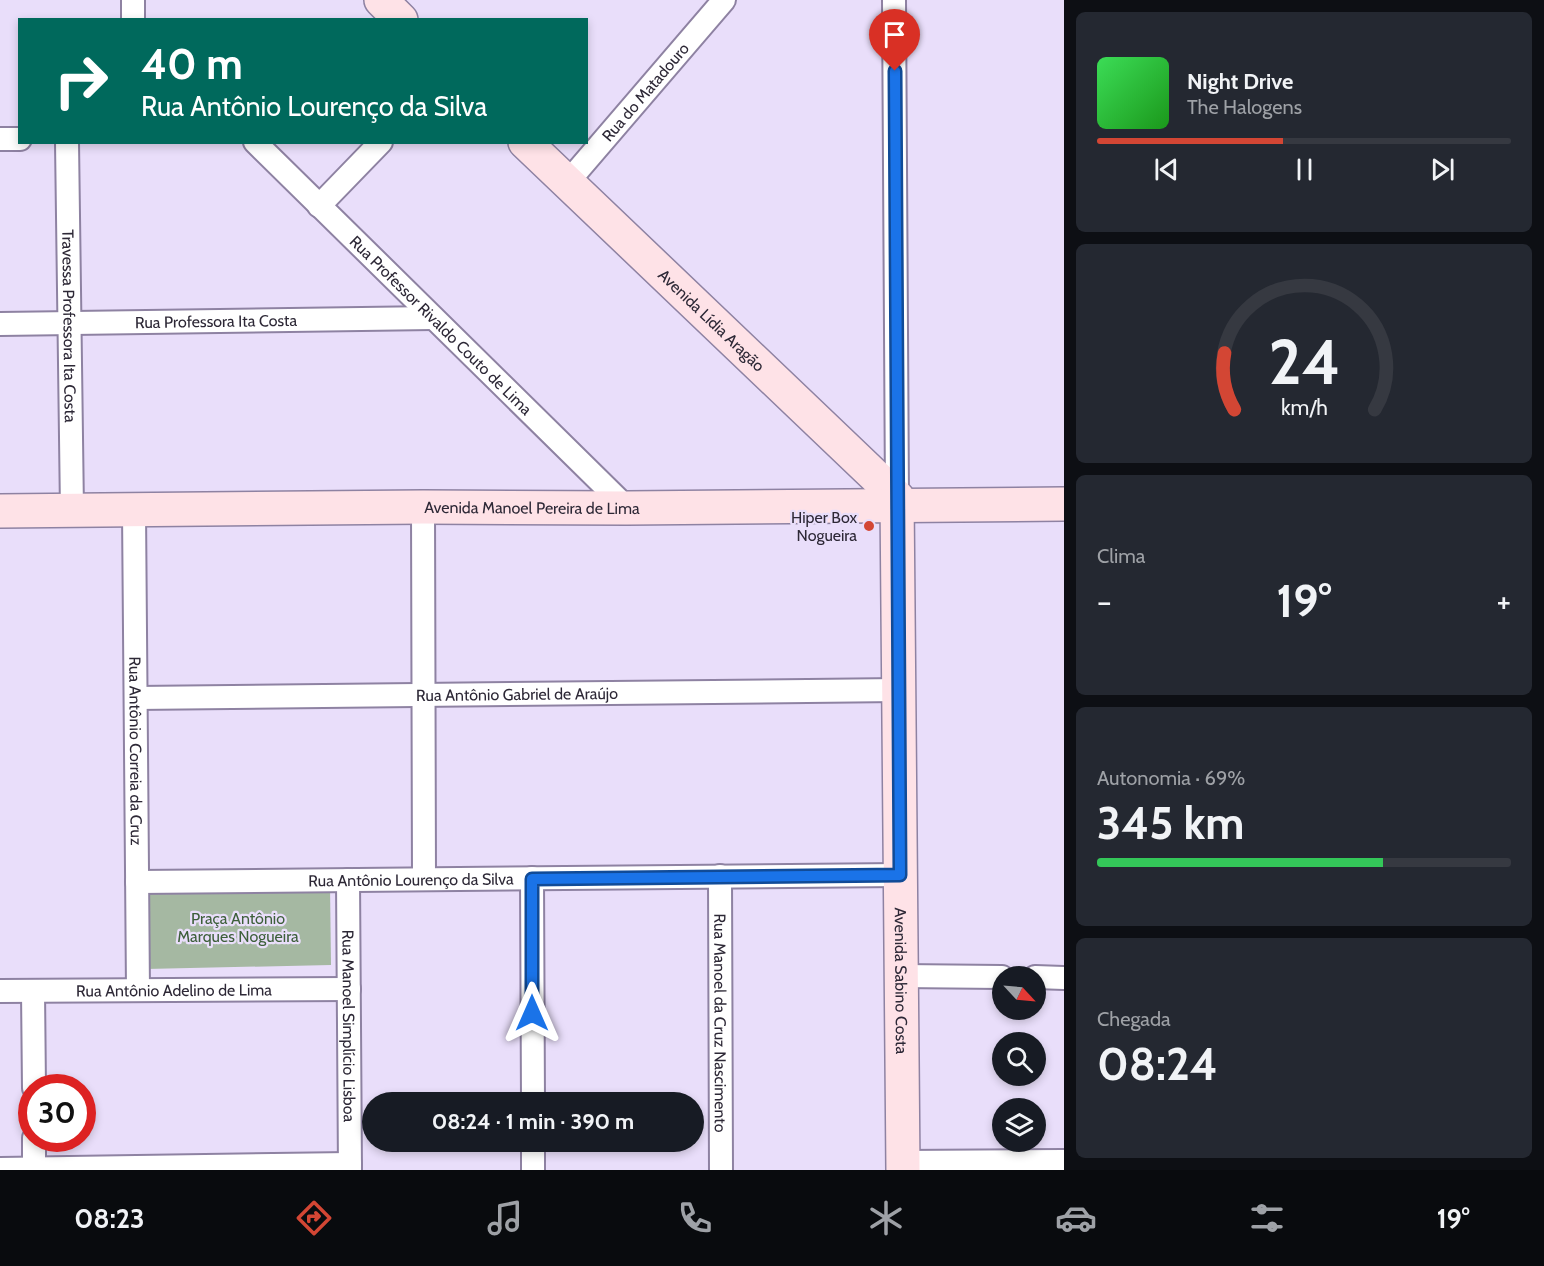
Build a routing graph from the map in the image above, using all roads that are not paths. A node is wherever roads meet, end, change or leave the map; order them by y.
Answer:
1 (133, 0) edge
2 (381, 0) edge
3 (724, 0) edge
4 (894, 0) edge
5 (133, 18) edge
6 (399, 18) edge
7 (0, 139) edge
8 (18, 139) edge
9 (67, 144) edge
10 (257, 144) edge
11 (379, 144) edge
12 (527, 144) edge
13 (567, 183) junction
14 (319, 206) junction
15 (433, 318) junction
16 (70, 323) junction
17 (0, 324) edge
18 (897, 502) junction
19 (1064, 504) edge
20 (423, 507) junction
21 (627, 508) junction
22 (0, 511) edge
23 (72, 511) junction
24 (134, 511) junction
25 (898, 690) junction
26 (423, 695) junction
27 (136, 698) junction
28 (900, 875) junction
29 (720, 876) junction
30 (424, 879) junction
31 (532, 879) junction
32 (348, 880) junction
33 (137, 882) junction
34 (901, 976) junction
35 (992, 977) edge
36 (1046, 977) edge
37 (1064, 978) edge
38 (349, 988) junction
39 (138, 990) junction
40 (0, 991) edge
41 (33, 991) junction
42 (34, 1074) edge
43 (533, 1092) edge
44 (34, 1152) edge
45 (533, 1152) edge
46 (1064, 1161) edge
47 (903, 1166) edge
48 (350, 1167) edge
49 (0, 1169) edge
50 (34, 1169) edge
51 (533, 1170) edge
52 (721, 1170) edge

1 - 5 street
2 - 6 street
3 - 13 street, Rua do Matadouro
4 - 18 street, Avenida Sabino Costa
7 - 8 street
9 - 16 street, Travessa Professora Ita Costa
10 - 14 street, Rua Professor Rivaldo Couto de Lima
11 - 14 street
12 - 13 street, Avenida Lídia Aragão
13 - 18 street, Avenida Lídia Aragão
14 - 15 street, Rua Professor Rivaldo Couto de Lima
15 - 16 street, Rua Professora Ita Costa
15 - 21 street, Rua Professor Rivaldo Couto de Lima
16 - 17 street, Rua Professora Ita Costa
16 - 23 street, Travessa Professora Ita Costa
18 - 19 street, Avenida Manoel Pereira de Lima
18 - 21 street, Avenida Manoel Pereira de Lima
18 - 25 street, Avenida Sabino Costa
20 - 21 street, Avenida Manoel Pereira de Lima
20 - 24 street, Avenida Manoel Pereira de Lima
20 - 26 street
22 - 23 street, Avenida Manoel Pereira de Lima
23 - 24 street, Avenida Manoel Pereira de Lima
24 - 27 street, Rua Antônio Correia da Cruz
25 - 26 street, Rua Antônio Gabriel de Araújo
25 - 28 street, Avenida Sabino Costa
26 - 27 street, Rua Antônio Gabriel de Araújo
26 - 30 street
27 - 33 street, Rua Antônio Correia da Cruz
28 - 29 street, Rua Antônio Lourenço da Silva
28 - 34 street, Avenida Sabino Costa
29 - 31 street, Rua Antônio Lourenço da Silva
29 - 52 street, Rua Manoel da Cruz Nascimento
30 - 31 street, Rua Antônio Lourenço da Silva
30 - 32 street, Rua Antônio Lourenço da Silva
31 - 43 street
32 - 33 street, Rua Antônio Lourenço da Silva
32 - 38 street, Rua Manoel Simplício Lisboa
33 - 39 street, Rua Antônio Correia da Cruz
34 - 35 street
34 - 47 street, Avenida Sabino Costa
36 - 37 street
38 - 39 street, Rua Antônio Adelino de Lima
38 - 48 street, Rua Manoel Simplício Lisboa
39 - 41 street, Rua Antônio Adelino de Lima
40 - 41 street, Rua Antônio Adelino de Lima
41 - 42 street
44 - 50 street
45 - 51 street
46 - 47 street
48 - 50 street
49 - 50 street

